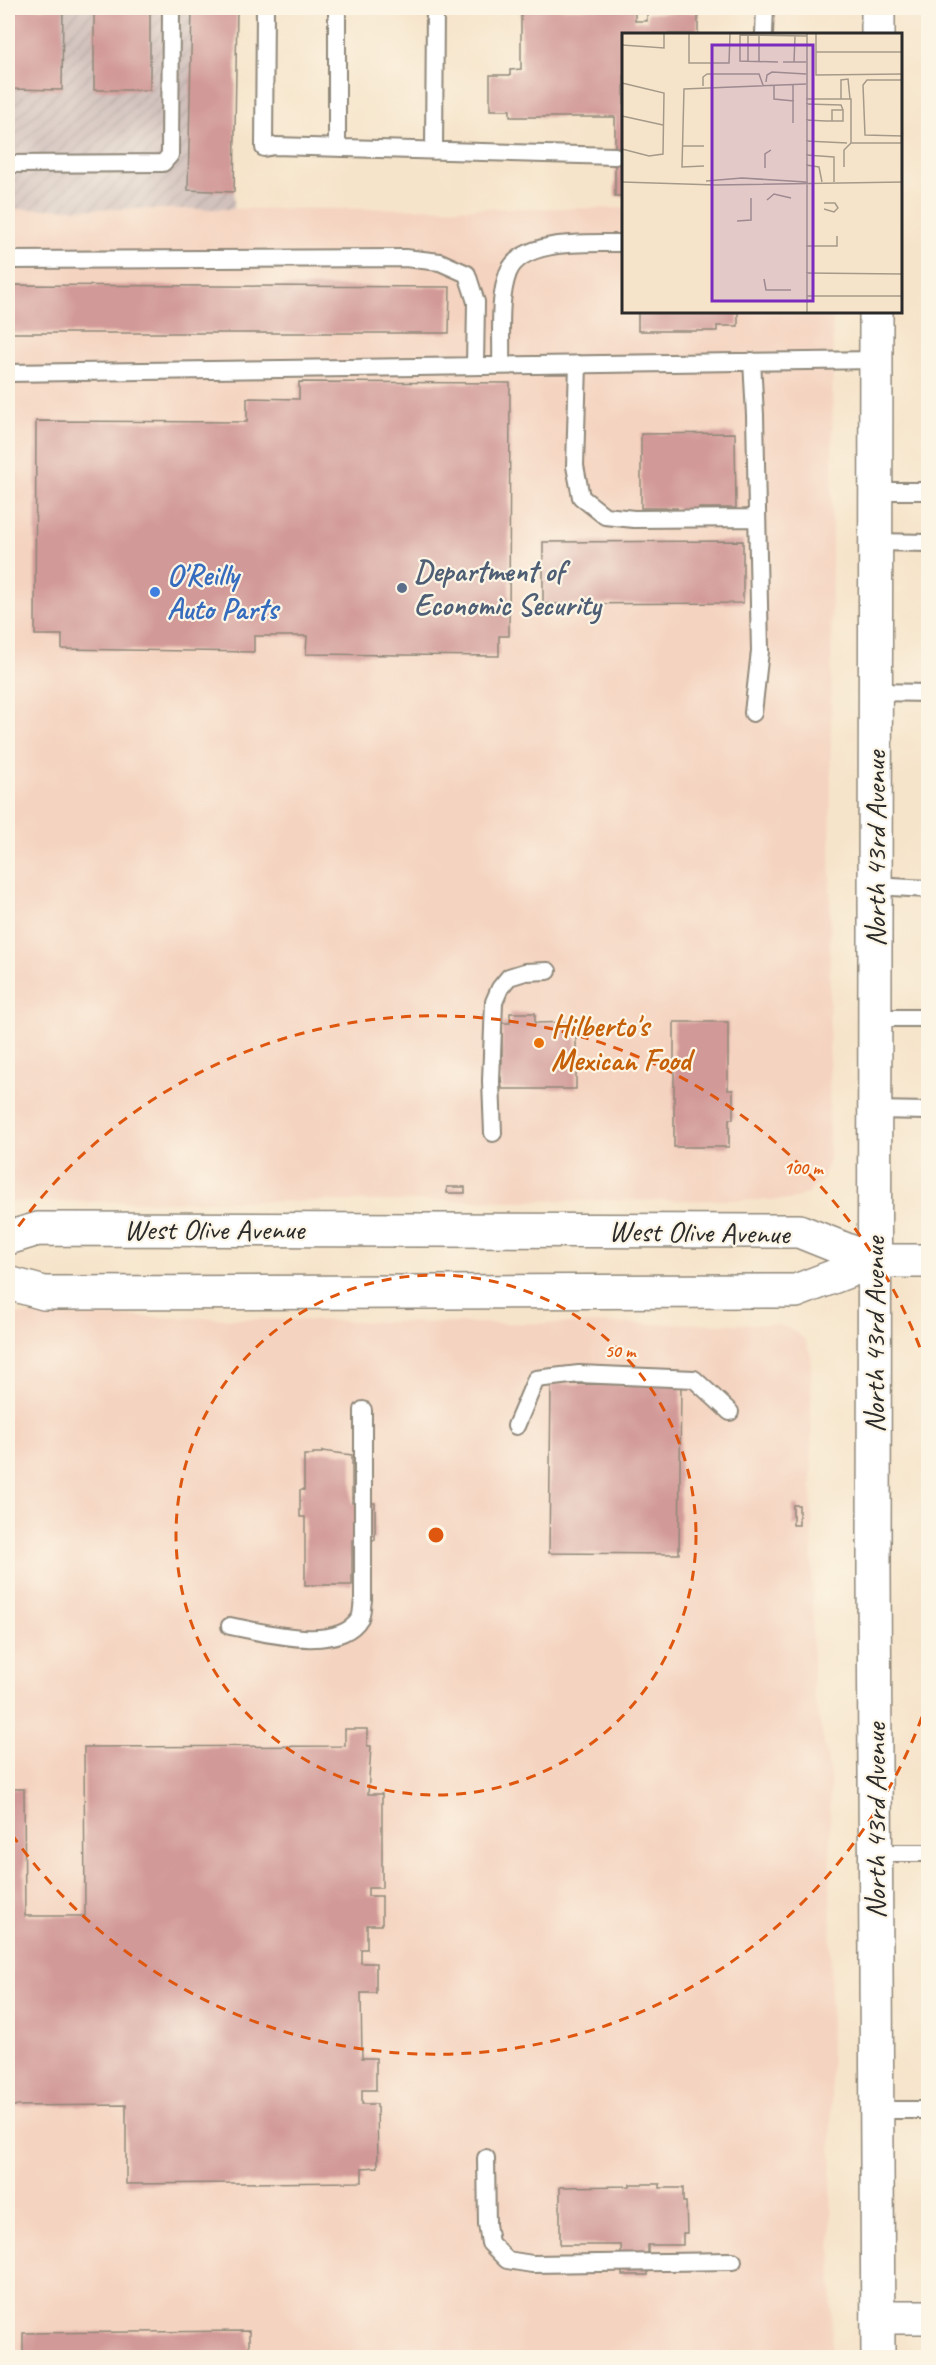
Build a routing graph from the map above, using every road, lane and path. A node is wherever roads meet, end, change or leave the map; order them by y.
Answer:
1 (171, 8) edge
2 (265, 8) edge
3 (337, 8) edge
4 (435, 8) edge
5 (765, 8) edge
6 (878, 8) edge
7 (764, 33) edge
8 (878, 33) edge
9 (337, 148) junction
10 (434, 151) junction
11 (615, 156) dead end
12 (8, 164) edge
13 (622, 243) edge
14 (8, 260) edge
15 (876, 314) edge
16 (876, 360) junction
17 (752, 361) junction
18 (578, 364) junction
19 (501, 365) junction
20 (476, 366) junction
21 (8, 373) edge
22 (876, 491) junction
23 (928, 491) edge
24 (757, 518) junction
25 (876, 542) junction
26 (928, 543) edge
27 (875, 692) junction
28 (928, 693) edge
29 (753, 713) dead end
30 (874, 886) junction
31 (928, 889) edge
32 (548, 971) dead end
33 (875, 1018) junction
34 (928, 1018) edge
35 (874, 1110) junction
36 (928, 1111) edge
37 (493, 1133) dead end
38 (8, 1238) edge
39 (874, 1261) junction
40 (928, 1261) edge
41 (8, 1283) edge
42 (363, 1410) dead end
43 (730, 1412) dead end
44 (516, 1426) dead end
45 (230, 1626) dead end
46 (875, 1852) junction
47 (928, 1853) edge
48 (877, 2110) junction
49 (928, 2110) edge
50 (486, 2158) dead end
51 (733, 2261) dead end
52 (878, 2317) junction
53 (928, 2318) edge
54 (878, 2358) edge

1 - 12 lane
2 - 9 lane
3 - 9 lane
4 - 10 lane
5 - 7 lane
6 - 8 main road
9 - 10 lane
10 - 11 lane
13 - 19 lane
14 - 20 lane
15 - 16 main road, North 43rd Avenue
16 - 17 lane
16 - 22 main road, North 43rd Avenue
17 - 18 lane
17 - 24 lane
18 - 19 lane
18 - 24 lane
19 - 20 lane
20 - 21 lane
22 - 23 lane
22 - 25 main road, North 43rd Avenue
24 - 29 lane
25 - 26 lane
25 - 27 main road, North 43rd Avenue
27 - 28 lane
27 - 30 main road, North 43rd Avenue
30 - 31 lane
30 - 33 main road, North 43rd Avenue
32 - 37 lane
33 - 34 lane
33 - 35 main road, North 43rd Avenue
35 - 36 lane
35 - 39 main road, North 43rd Avenue
38 - 39 main road, West Olive Avenue
39 - 40 main road
39 - 41 main road, West Olive Avenue
39 - 46 main road, North 43rd Avenue
42 - 45 lane
43 - 44 lane
46 - 47 lane
46 - 48 main road, North 43rd Avenue
48 - 49 lane
48 - 52 main road, North 43rd Avenue
50 - 51 lane
52 - 53 main road
52 - 54 main road, North 43rd Avenue

